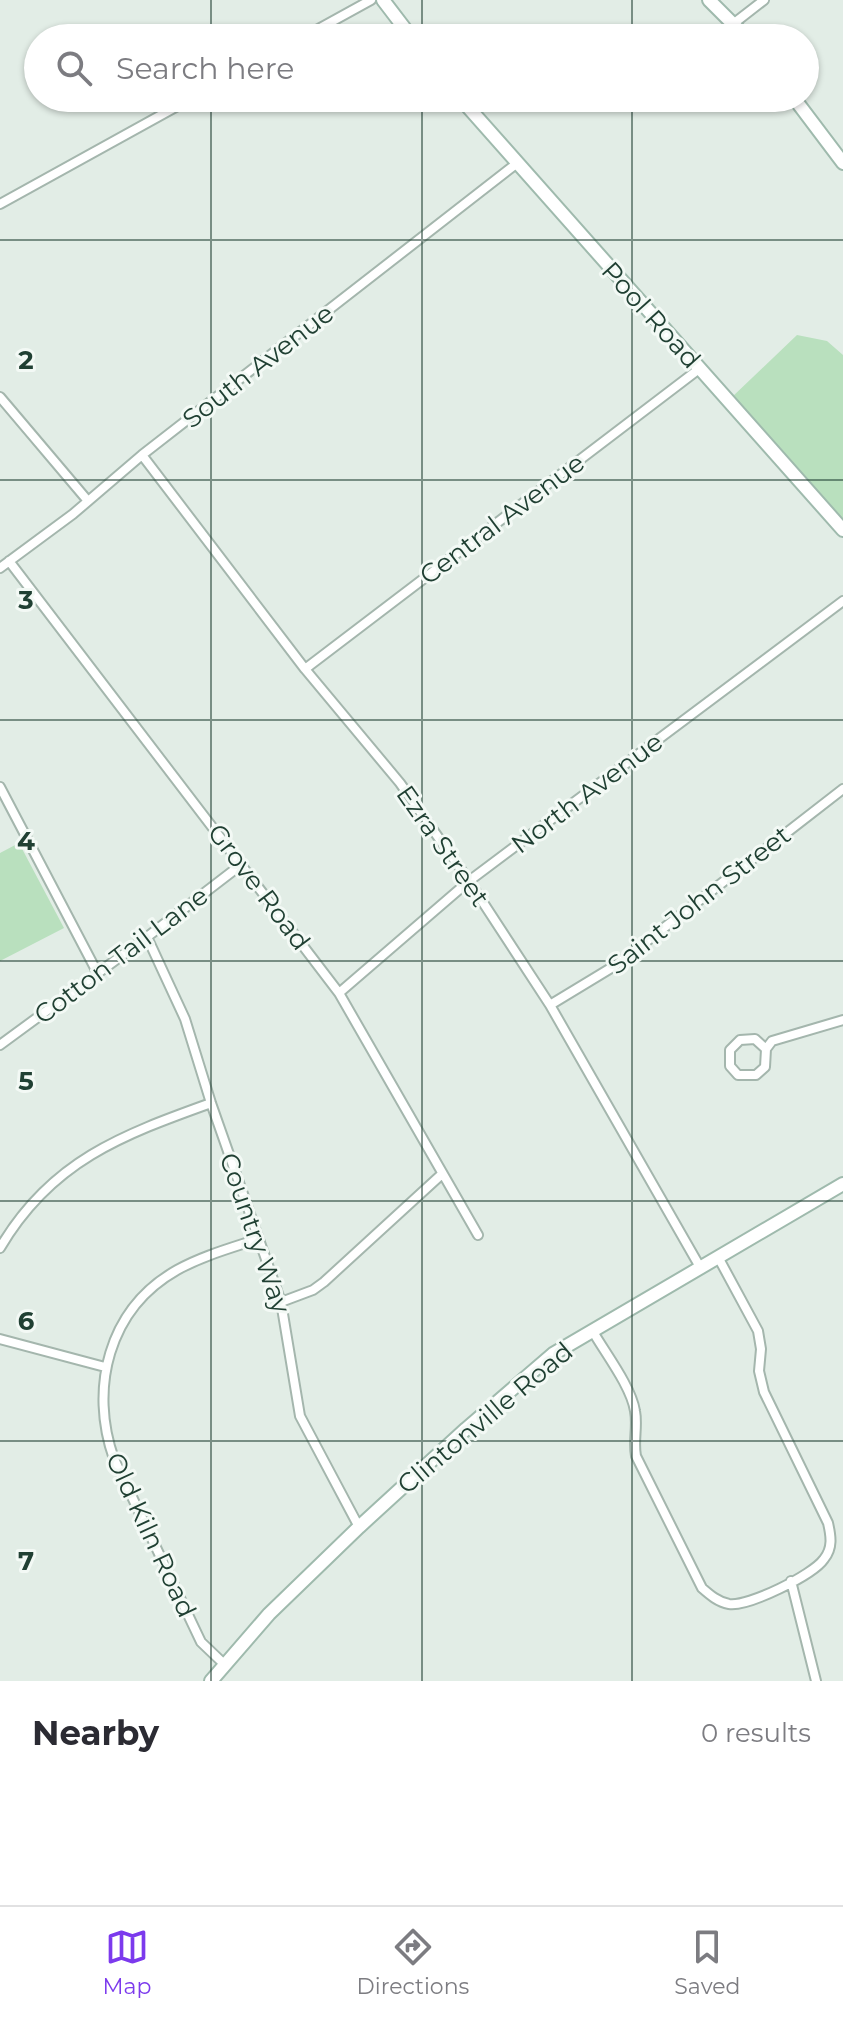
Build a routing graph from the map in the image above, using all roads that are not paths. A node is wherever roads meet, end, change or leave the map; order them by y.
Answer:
1 (371, 0) edge
2 (383, 0) edge
3 (709, 0) edge
4 (764, 0) edge
5 (327, 24) edge
6 (401, 24) edge
7 (733, 24) joint
8 (167, 112) edge
9 (472, 112) edge
10 (805, 112) edge
11 (843, 163) edge
12 (516, 164) junction
13 (0, 204) edge
14 (699, 369) junction
15 (0, 397) edge
16 (142, 455) junction
17 (88, 501) junction
18 (843, 530) edge
19 (9, 561) junction
20 (0, 568) edge
21 (843, 601) edge
22 (305, 669) junction
23 (0, 787) edge
24 (843, 789) edge
25 (242, 864) junction
26 (469, 881) junction
27 (147, 937) junction
28 (97, 972) junction
29 (339, 993) junction
30 (550, 1005) junction
31 (843, 1020) edge
32 (0, 1045) edge
33 (766, 1049) junction
34 (211, 1103) junction
35 (442, 1174) junction
36 (843, 1184) edge
37 (478, 1235) dead end
38 (258, 1239) junction
39 (0, 1248) edge
40 (718, 1257) junction
41 (700, 1267) junction
42 (281, 1302) junction
43 (592, 1330) junction
44 (0, 1339) edge
45 (105, 1367) junction
46 (359, 1527) junction
47 (791, 1581) junction
48 (224, 1664) junction
49 (211, 1681) edge
50 (816, 1681) edge

1 - 5 street
2 - 6 main road
3 - 7 main road
4 - 7 street
8 - 13 street
9 - 12 main road, Pool Road
10 - 11 main road
12 - 14 main road, Pool Road
12 - 16 street, South Avenue
14 - 18 main road, Pool Road
14 - 22 street, Central Avenue
15 - 17 street
16 - 17 street, South Avenue
16 - 22 street, Ezra Street
17 - 19 street, South Avenue
19 - 20 street, South Avenue
19 - 25 street, Grove Road
21 - 26 street, North Avenue
22 - 26 street, Ezra Street
23 - 28 street
24 - 30 street, Saint John Street
25 - 27 street, Cotton Tail Lane
25 - 29 street, Grove Road
26 - 29 street, North Avenue
26 - 30 street, Ezra Street
27 - 28 street, Cotton Tail Lane
27 - 34 street, Country Way
28 - 32 street, Cotton Tail Lane
29 - 35 street, Grove Road
30 - 41 street, Ezra Street
31 - 33 street
33 - 33 street
34 - 38 street, Country Way
34 - 39 street
35 - 37 street, Grove Road
35 - 42 street
36 - 40 main road, Clintonville Road
38 - 42 street, Country Way
38 - 45 street, Old Kiln Road
40 - 41 main road, Clintonville Road
40 - 47 street
41 - 43 main road, Clintonville Road
42 - 46 street, Country Way
43 - 46 main road, Clintonville Road
43 - 47 street
44 - 45 street
45 - 48 street, Old Kiln Road
46 - 48 main road, Clintonville Road
47 - 50 street
48 - 49 main road, Clintonville Road

